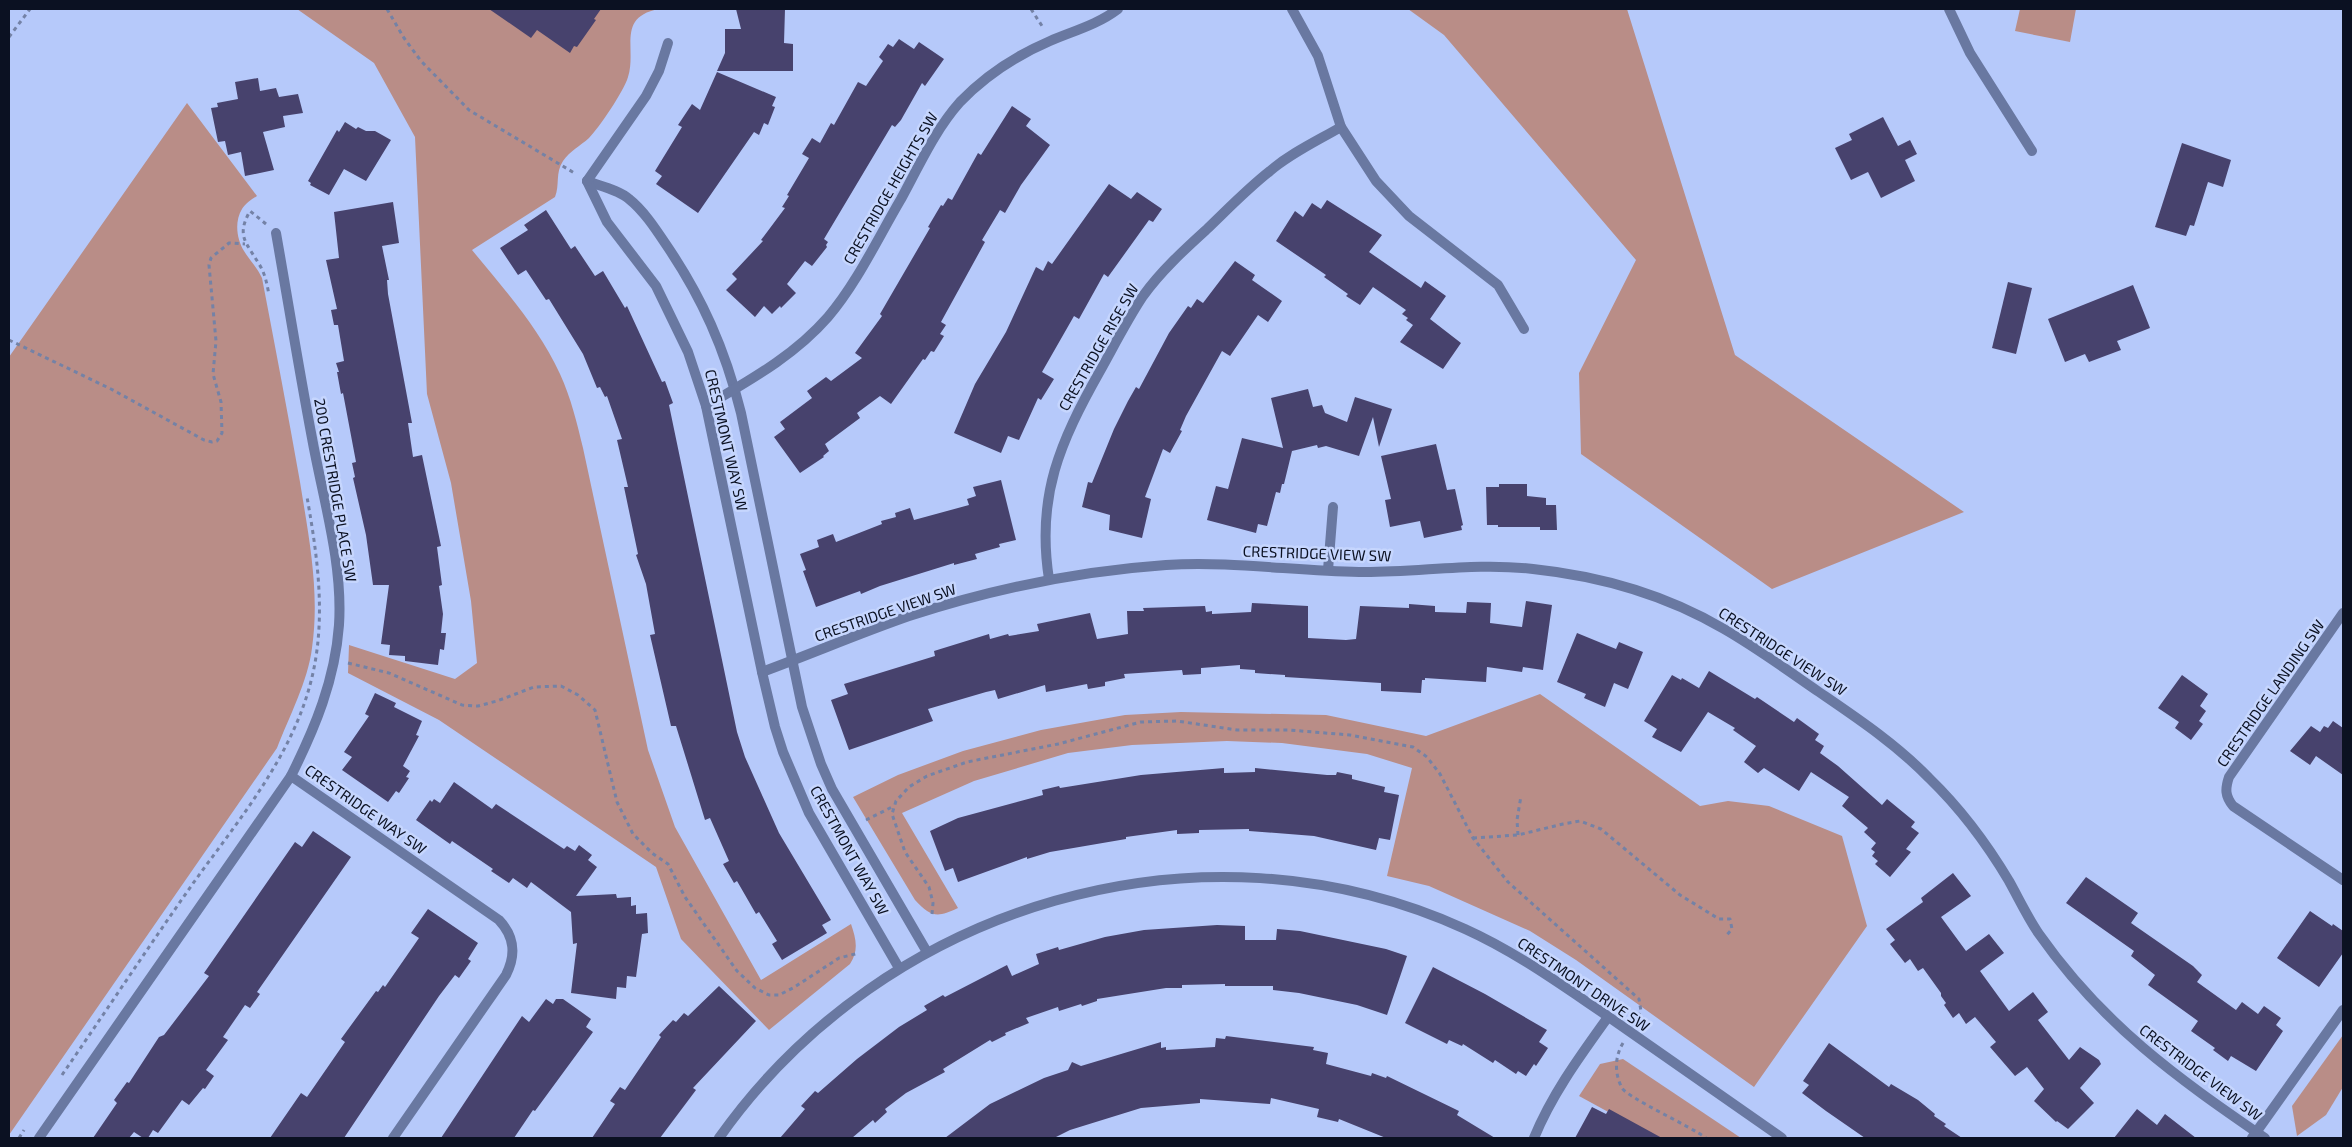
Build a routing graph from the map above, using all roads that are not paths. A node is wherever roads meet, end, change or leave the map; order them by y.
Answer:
1 (1118, 9) edge
2 (1292, 9) edge
3 (1949, 9) edge
4 (668, 43) dead end
5 (1341, 127) junction
6 (2032, 150) dead end
7 (587, 181) junction
8 (276, 233) road end
9 (1524, 329) dead end
10 (735, 389) junction
11 (706, 406) junction
12 (1333, 507) dead end
13 (1328, 570) junction
14 (1048, 579) junction
15 (2343, 613) edge
16 (792, 661) junction
17 (762, 672) junction
18 (291, 776) junction
19 (2343, 880) edge
20 (927, 952) junction
21 (899, 968) junction
22 (2343, 1010) edge
23 (1608, 1017) junction
24 (2254, 1135) edge
25 (39, 1138) edge
26 (393, 1138) edge
27 (719, 1138) edge
28 (1534, 1138) edge
29 (1782, 1138) edge
30 (2265, 1138) edge

1 - 10 street, CRESTRIDGE HEIGHTS SW
2 - 5 street
3 - 6 street
4 - 7 street
5 - 9 street
5 - 14 street, CRESTRIDGE RISE SW
7 - 10 street, CRESTMONT WAY SW
7 - 11 street, CRESTMONT WAY SW
8 - 18 street, 200 CRESTRIDGE PLACE SW
10 - 11 street, CRESTRIDGE HEIGHTS SW
10 - 16 street, CRESTMONT WAY SW
11 - 17 street, CRESTMONT WAY SW
12 - 13 street
13 - 14 street, CRESTRIDGE VIEW SW
13 - 24 street, CRESTRIDGE VIEW SW
14 - 16 street, CRESTRIDGE VIEW SW
15 - 19 street, CRESTRIDGE LANDING SW
16 - 17 street, CRESTRIDGE VIEW SW
16 - 20 street, CRESTMONT WAY SW
17 - 21 street, CRESTMONT WAY SW
18 - 25 street, CRESTRIDGE WAY SW
18 - 26 street, CRESTRIDGE WAY SW
20 - 21 street, CRESTMONT DRIVE SW
20 - 23 street, CRESTMONT DRIVE SW
21 - 27 street, CRESTMONT DRIVE SW
22 - 24 street
23 - 28 street
23 - 29 street, CRESTMONT DRIVE SW
24 - 30 street, CRESTRIDGE VIEW SW

